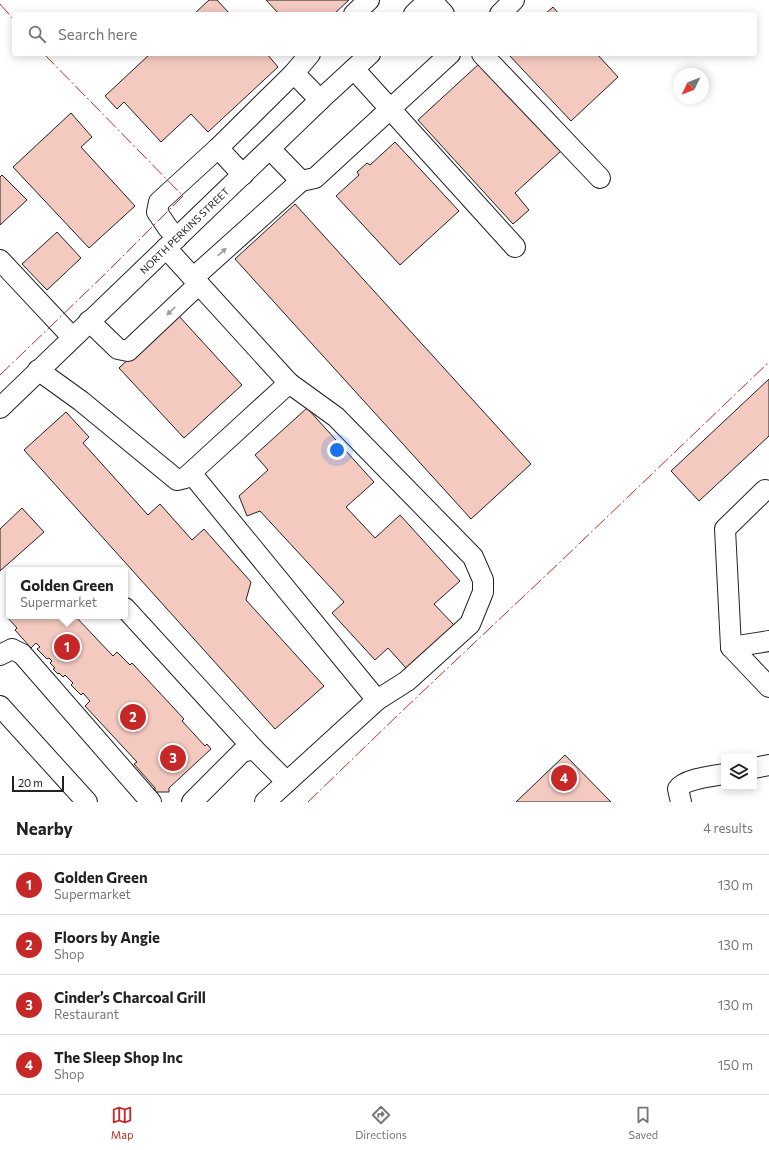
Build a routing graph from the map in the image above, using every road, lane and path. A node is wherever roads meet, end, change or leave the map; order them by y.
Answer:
1 (369, 0) edge
2 (430, 0) edge
3 (514, 0) edge
4 (356, 12) edge
5 (416, 12) edge
6 (442, 12) edge
7 (502, 12) edge
8 (308, 56) edge
9 (368, 56) edge
10 (448, 56) edge
11 (484, 56) edge
12 (354, 69) junction
13 (294, 73) junction
14 (320, 100) junction
15 (390, 108) junction
16 (218, 148) junction
17 (270, 149) junction
18 (243, 175) junction
19 (600, 178) dead end
20 (301, 181) junction
21 (172, 243) junction
22 (515, 247) dead end
23 (0, 260) edge
24 (196, 281) junction
25 (89, 321) junction
26 (72, 337) junction
27 (38, 370) junction
28 (289, 383) junction
29 (0, 408) edge
30 (190, 473) junction
31 (765, 490) dead end
32 (128, 611) edge
33 (769, 641) edge
34 (731, 647) junction
35 (0, 655) edge
36 (769, 687) edge
37 (377, 700) junction
38 (0, 706) edge
39 (254, 749) junction
40 (769, 765) edge
41 (757, 767) edge
42 (721, 775) edge
43 (287, 782) junction
44 (87, 802) edge
45 (151, 802) edge
46 (192, 802) edge
47 (264, 802) edge
48 (681, 802) edge

1 - 4 street
2 - 5 street
2 - 6 street
3 - 7 street
8 - 13 street
9 - 12 street, NORTH PERKINS STREET
10 - 15 street
11 - 19 street
12 - 14 street, NORTH PERKINS STREET
12 - 15 street
13 - 14 street
13 - 16 street
14 - 17 street, NORTH PERKINS STREET
15 - 20 street
15 - 22 street
16 - 18 street
16 - 21 street
17 - 18 street, NORTH PERKINS STREET
17 - 20 street
18 - 21 street, NORTH PERKINS STREET
24 -> 20 street
21 - 24 street
21 - 25 street, NORTH PERKINS STREET
23 - 26 street
24 -> 25 street
24 - 28 street
25 - 26 street, NORTH PERKINS STREET
26 - 27 street, NORTH PERKINS STREET
27 - 29 street, NORTH PERKINS STREET
27 - 30 street
28 - 30 street
28 - 37 street
30 - 37 street
31 - 34 street
32 - 39 street
33 - 34 street
34 - 36 street
35 - 45 street
37 - 43 street
38 - 44 street
39 - 43 street
39 - 46 street
40 - 41 street
42 - 48 street
43 - 47 street

